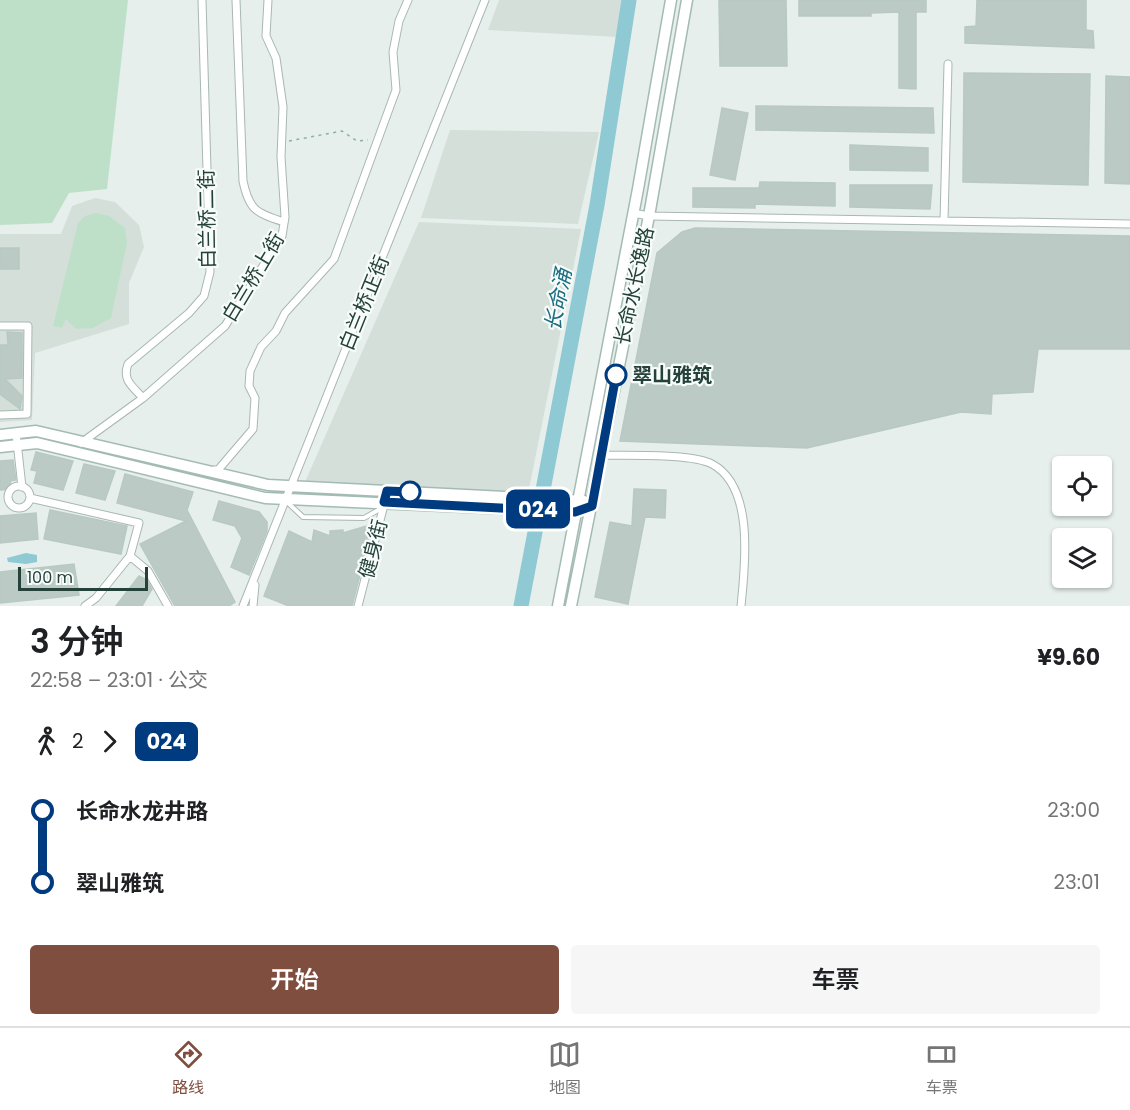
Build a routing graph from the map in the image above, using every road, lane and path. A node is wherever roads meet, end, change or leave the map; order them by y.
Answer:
1 (201, 0) edge
2 (236, 0) edge
3 (268, 0) edge
4 (408, 0) edge
5 (485, 0) edge
6 (671, 0) edge
7 (687, 0) edge
8 (948, 64) dead end
9 (377, 140) junction
10 (282, 142) junction
11 (633, 213) junction
12 (649, 216) junction
13 (944, 221) junction
14 (284, 222) junction
15 (1130, 224) edge
16 (0, 326) edge
17 (143, 398) junction
18 (0, 415) edge
19 (16, 433) junction
20 (0, 435) edge
21 (18, 445) junction
22 (0, 447) edge
23 (79, 447) junction
24 (602, 455) junction
25 (206, 471) junction
26 (22, 487) junction
27 (289, 487) junction
28 (30, 498) junction
29 (285, 500) junction
30 (385, 500) junction
31 (579, 500) junction
32 (10, 502) junction
33 (523, 502) junction
34 (0, 503) edge
35 (593, 505) junction
36 (575, 512) junction
37 (130, 556) junction
38 (255, 578) junction
39 (85, 606) edge
40 (168, 606) edge
41 (243, 606) edge
42 (253, 606) edge
43 (358, 606) edge
44 (558, 606) edge
45 (572, 606) edge
46 (741, 606) edge

1 - 17 street, 白兰桥二街
2 - 14 street
3 - 10 street, 白兰桥上街
4 - 9 street
5 - 27 street, 白兰桥正街
6 - 11 street, 长命水长逸路
7 - 12 street, 长命水长逸路
8 - 13 street
9 - 10 path
9 - 25 street
10 - 14 street, 白兰桥上街
11 - 12 street
11 - 31 street, 长命水长逸路
12 - 13 street
12 - 24 street, 长命水长逸路
13 - 15 street
14 - 17 street, 白兰桥上街
16 - 18 street
17 - 23 street, 白兰桥上街
19 - 20 street
19 - 21 street
19 - 23 street
21 - 22 street
21 - 23 street
21 - 26 street
23 - 25 street
23 - 29 street
24 - 35 street, 长命水长逸路
24 - 46 street
25 - 27 street
26 - 28 street
26 - 32 street
27 - 29 street, 白兰桥正街
27 - 30 street
28 - 32 street
28 - 37 street
29 - 30 street
29 - 30 lane
29 - 38 street, 白兰桥正街
30 - 33 street
30 - 43 street, 健身街
31 - 33 street
31 - 35 street
31 - 36 street, 长命水长逸路
32 - 34 street
33 - 36 street
35 - 36 street
35 - 45 street, 长命水长逸路
36 - 44 street, 长命水长逸路
37 - 39 street
37 - 40 street
38 - 41 street, 白兰桥正街
38 - 42 street

